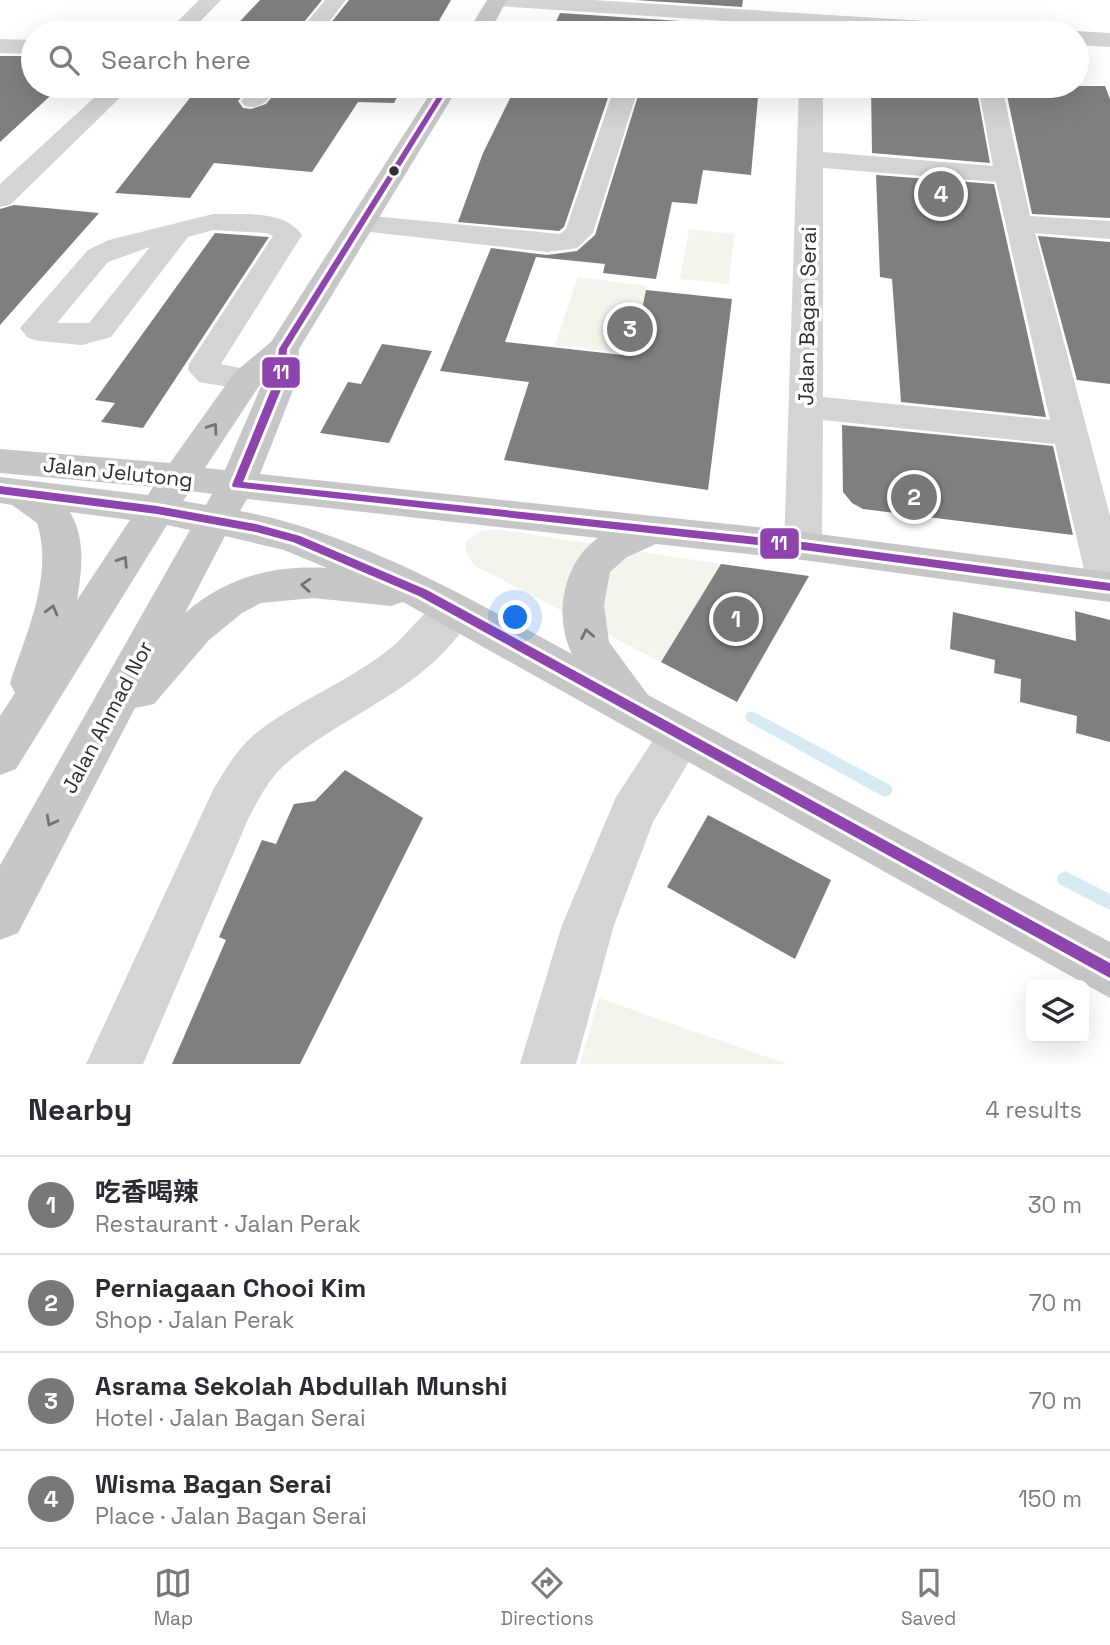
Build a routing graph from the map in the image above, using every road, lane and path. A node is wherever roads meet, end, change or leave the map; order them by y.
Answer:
1 (211, 0) edge
2 (336, 0) edge
3 (497, 0) edge
4 (652, 6) edge
5 (812, 18) edge
6 (189, 21) edge
7 (319, 21) edge
8 (485, 21) edge
9 (884, 21) edge
10 (1089, 39) edge
11 (1110, 40) edge
12 (0, 46) edge
13 (21, 47) edge
14 (107, 98) edge
15 (440, 98) edge
16 (619, 98) edge
17 (811, 98) edge
18 (992, 98) edge
19 (810, 159) junction
20 (1006, 175) junction
21 (0, 199) edge
22 (362, 223) junction
23 (1017, 223) junction
24 (1110, 230) edge
25 (177, 232) dead end
26 (283, 349) junction
27 (247, 379) junction
28 (806, 407) junction
29 (1073, 434) junction
30 (179, 477) junction
31 (7, 481) edge
32 (226, 503) junction
33 (157, 510) junction
34 (655, 529) junction
35 (803, 546) junction
36 (1109, 587) edge
37 (438, 602) junction
38 (636, 711) junction
39 (681, 736) junction
40 (10, 739) edge
41 (95, 740) junction
42 (0, 915) edge
43 (1110, 971) edge
44 (114, 1064) edge
45 (548, 1064) edge

1 - 6 street
2 - 7 street
3 - 4 street
3 - 8 main road
4 - 5 street
5 - 9 street
10 - 11 street
12 - 13 street
14 - 21 street
15 - 22 main road
16 - 22 street
17 - 19 street, Jalan Bagan Serai
18 - 20 street
19 - 20 street
19 - 28 street, Jalan Bagan Serai
20 - 23 street
22 - 26 main road
23 - 24 street
23 - 29 street
25 - 27 street
26 - 27 main road
26 - 32 main road, Jalan Ahmad Nor
30 -> 27 main road
28 - 29 street
28 - 35 street, Jalan Bagan Serai
29 - 36 street
30 - 31 main road, Jalan Jelutong
30 - 32 main road, Jalan Jelutong
30 - 33 main road
31 - 33 main road, Jalan Jelutong
40 -> 31 main road
32 - 33 main road, Jalan Jelutong
32 - 34 main road
32 - 37 main road, Jalan Jelutong
32 - 41 main road, Jalan Ahmad Nor
40 -> 33 main road
34 - 35 main road
38 -> 34 main road
35 - 36 main road
37 - 38 main road, Jalan Jelutong
37 -> 41 main road
37 - 44 street
38 - 39 main road, Jalan Jelutong
39 - 43 main road, Jalan Jelutong
39 - 45 street
41 -> 42 main road, Jalan Ahmad Nor

